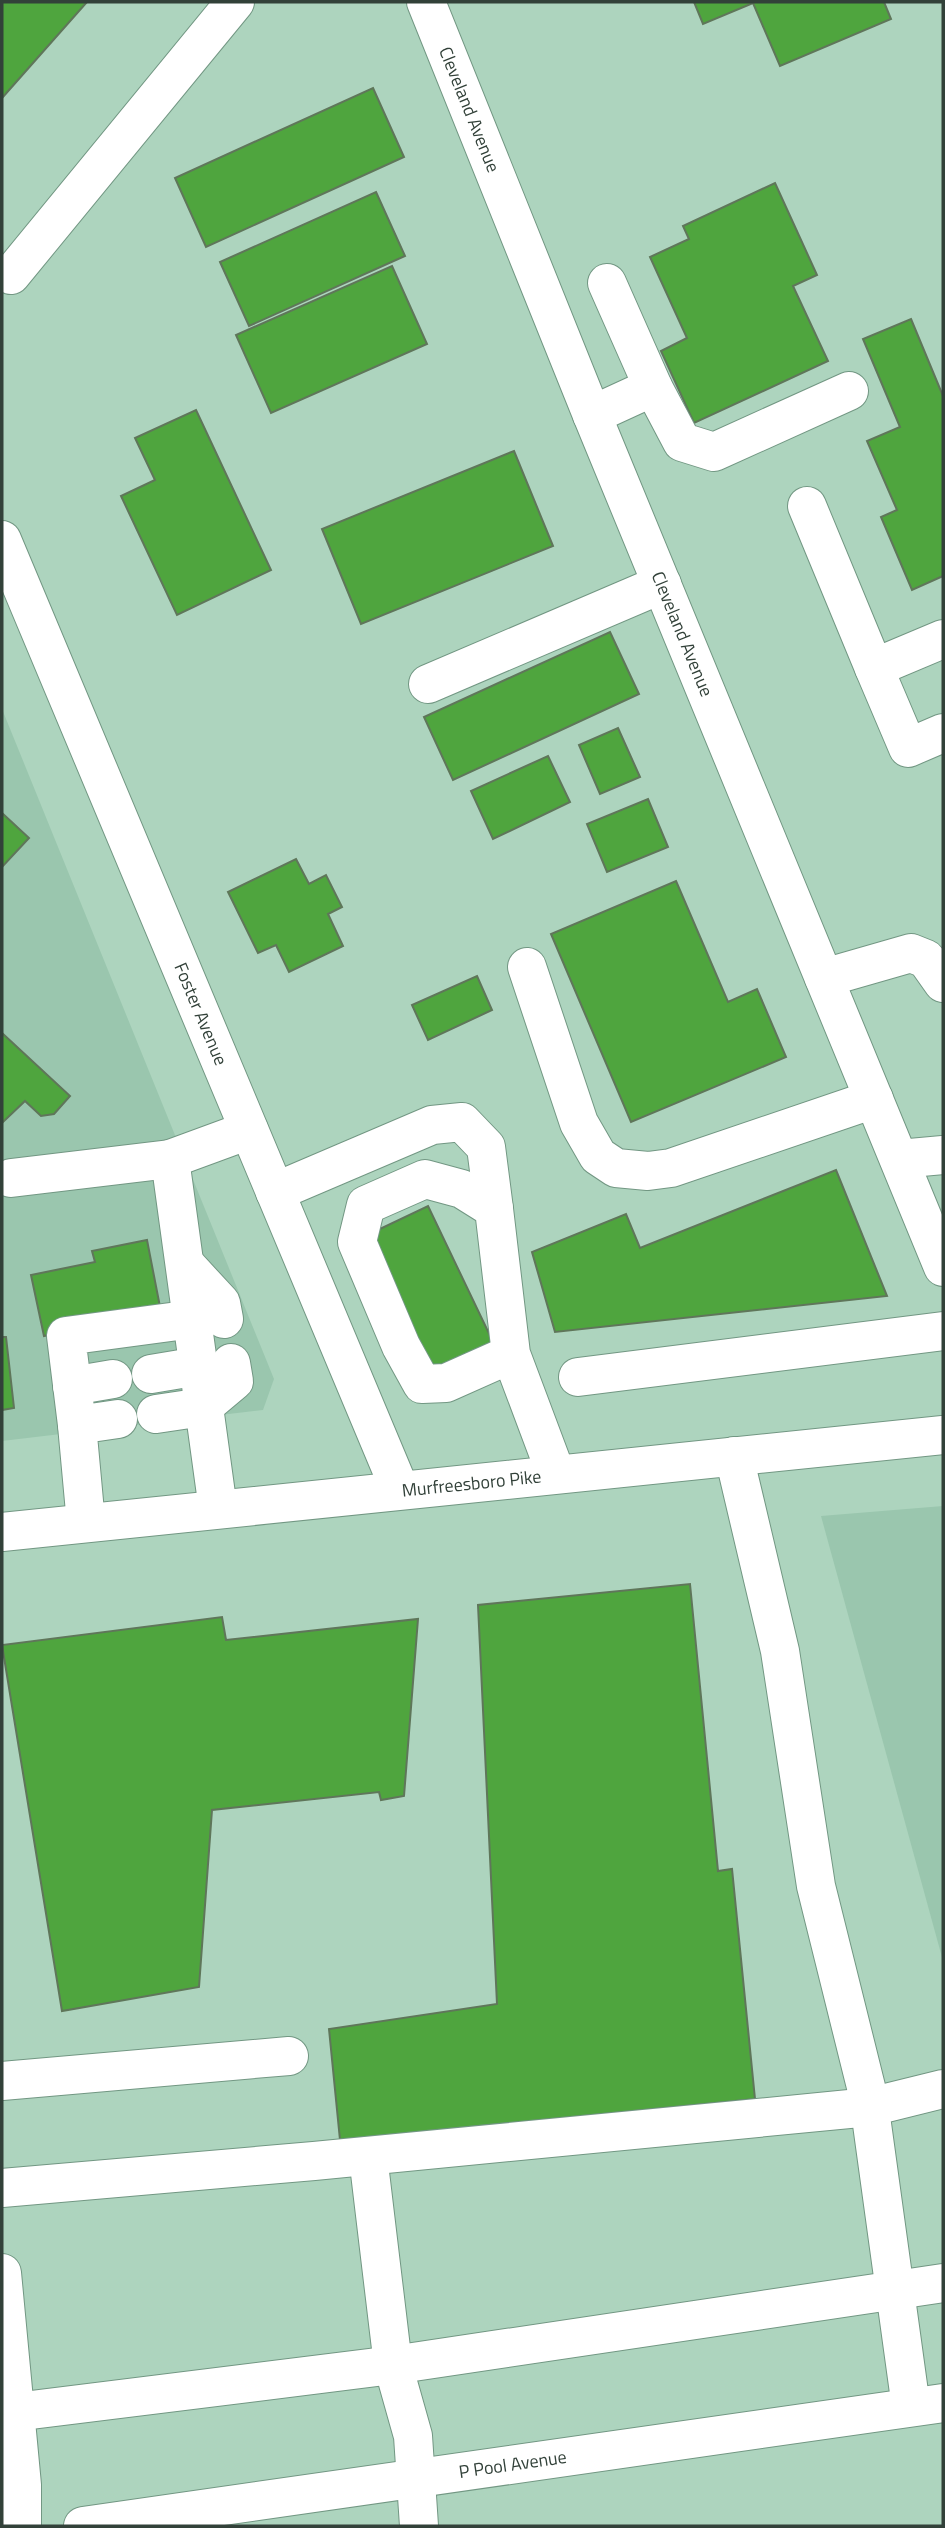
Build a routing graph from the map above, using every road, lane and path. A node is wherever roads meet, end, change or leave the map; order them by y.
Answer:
1 (426, 2) edge
2 (233, 3) edge
3 (5, 269) edge
4 (607, 283) dead end
5 (653, 387) junction
6 (849, 391) dead end
7 (592, 415) junction
8 (807, 506) dead end
9 (2, 540) edge
10 (662, 584) junction
11 (943, 639) edge
12 (874, 668) junction
13 (428, 684) dead end
14 (943, 733) edge
15 (527, 967) dead end
16 (824, 978) junction
17 (943, 983) edge
18 (874, 1099) junction
19 (249, 1130) junction
20 (943, 1155) edge
21 (170, 1159) junction
22 (899, 1159) junction
23 (10, 1178) dead end
24 (275, 1192) junction
25 (494, 1209) junction
26 (943, 1267) edge
27 (209, 1319) junction
28 (943, 1331) edge
29 (511, 1354) junction
30 (215, 1365) junction
31 (151, 1374) dead end
32 (579, 1377) dead end
33 (113, 1379) dead end
34 (72, 1386) junction
35 (203, 1407) junction
36 (156, 1414) dead end
37 (118, 1419) dead end
38 (77, 1425) junction
39 (943, 1435) edge
40 (734, 1457) junction
41 (556, 1474) junction
42 (400, 1490) junction
43 (218, 1509) junction
44 (86, 1523) junction
45 (2, 1532) edge
46 (289, 2056) dead end
47 (2, 2081) edge
48 (943, 2089) edge
49 (870, 2107) junction
50 (368, 2156) junction
51 (2, 2188) edge
52 (2, 2273) edge
53 (943, 2283) edge
54 (895, 2290) junction
55 (393, 2365) junction
56 (927, 2405) edge
57 (15, 2412) junction
58 (416, 2478) junction
59 (22, 2526) edge
60 (83, 2526) edge
61 (419, 2526) edge

1 - 7 street, Cleveland Avenue
2 - 3 street
4 - 5 street
5 - 6 street
5 - 7 street
7 - 10 street, Cleveland Avenue
8 - 12 street
9 - 19 street, Foster Avenue
10 - 13 street
10 - 16 street, Cleveland Avenue
11 - 12 street
12 - 14 street
15 - 18 street
16 - 17 street
16 - 18 street, Cleveland Avenue
18 - 22 street, Cleveland Avenue
19 - 21 street
19 - 24 street, Foster Avenue
20 - 22 street
21 - 23 street
21 - 27 street
22 - 26 street, Cleveland Avenue
24 - 25 street
24 - 42 street, Foster Avenue
25 - 29 street
25 - 29 street
27 - 30 street
27 - 34 street
28 - 32 street
29 - 41 street
30 - 31 street
30 - 35 street
33 - 34 street
34 - 38 street
35 - 36 street
35 - 43 street
37 - 38 street
38 - 44 street
39 - 40 street, Murfreesboro Pike
40 - 41 street, Murfreesboro Pike
40 - 49 street
41 - 42 street, Murfreesboro Pike
42 - 43 street, Murfreesboro Pike
43 - 44 street, Murfreesboro Pike
44 - 45 street, Murfreesboro Pike
46 - 47 street
48 - 49 street
49 - 50 street
49 - 54 street
50 - 51 street
50 - 55 street
52 - 57 street
53 - 54 street
54 - 55 street
54 - 56 street
55 - 57 street
55 - 58 street
56 - 58 street, P Pool Avenue
57 - 59 street
58 - 60 street, P Pool Avenue
58 - 61 street

